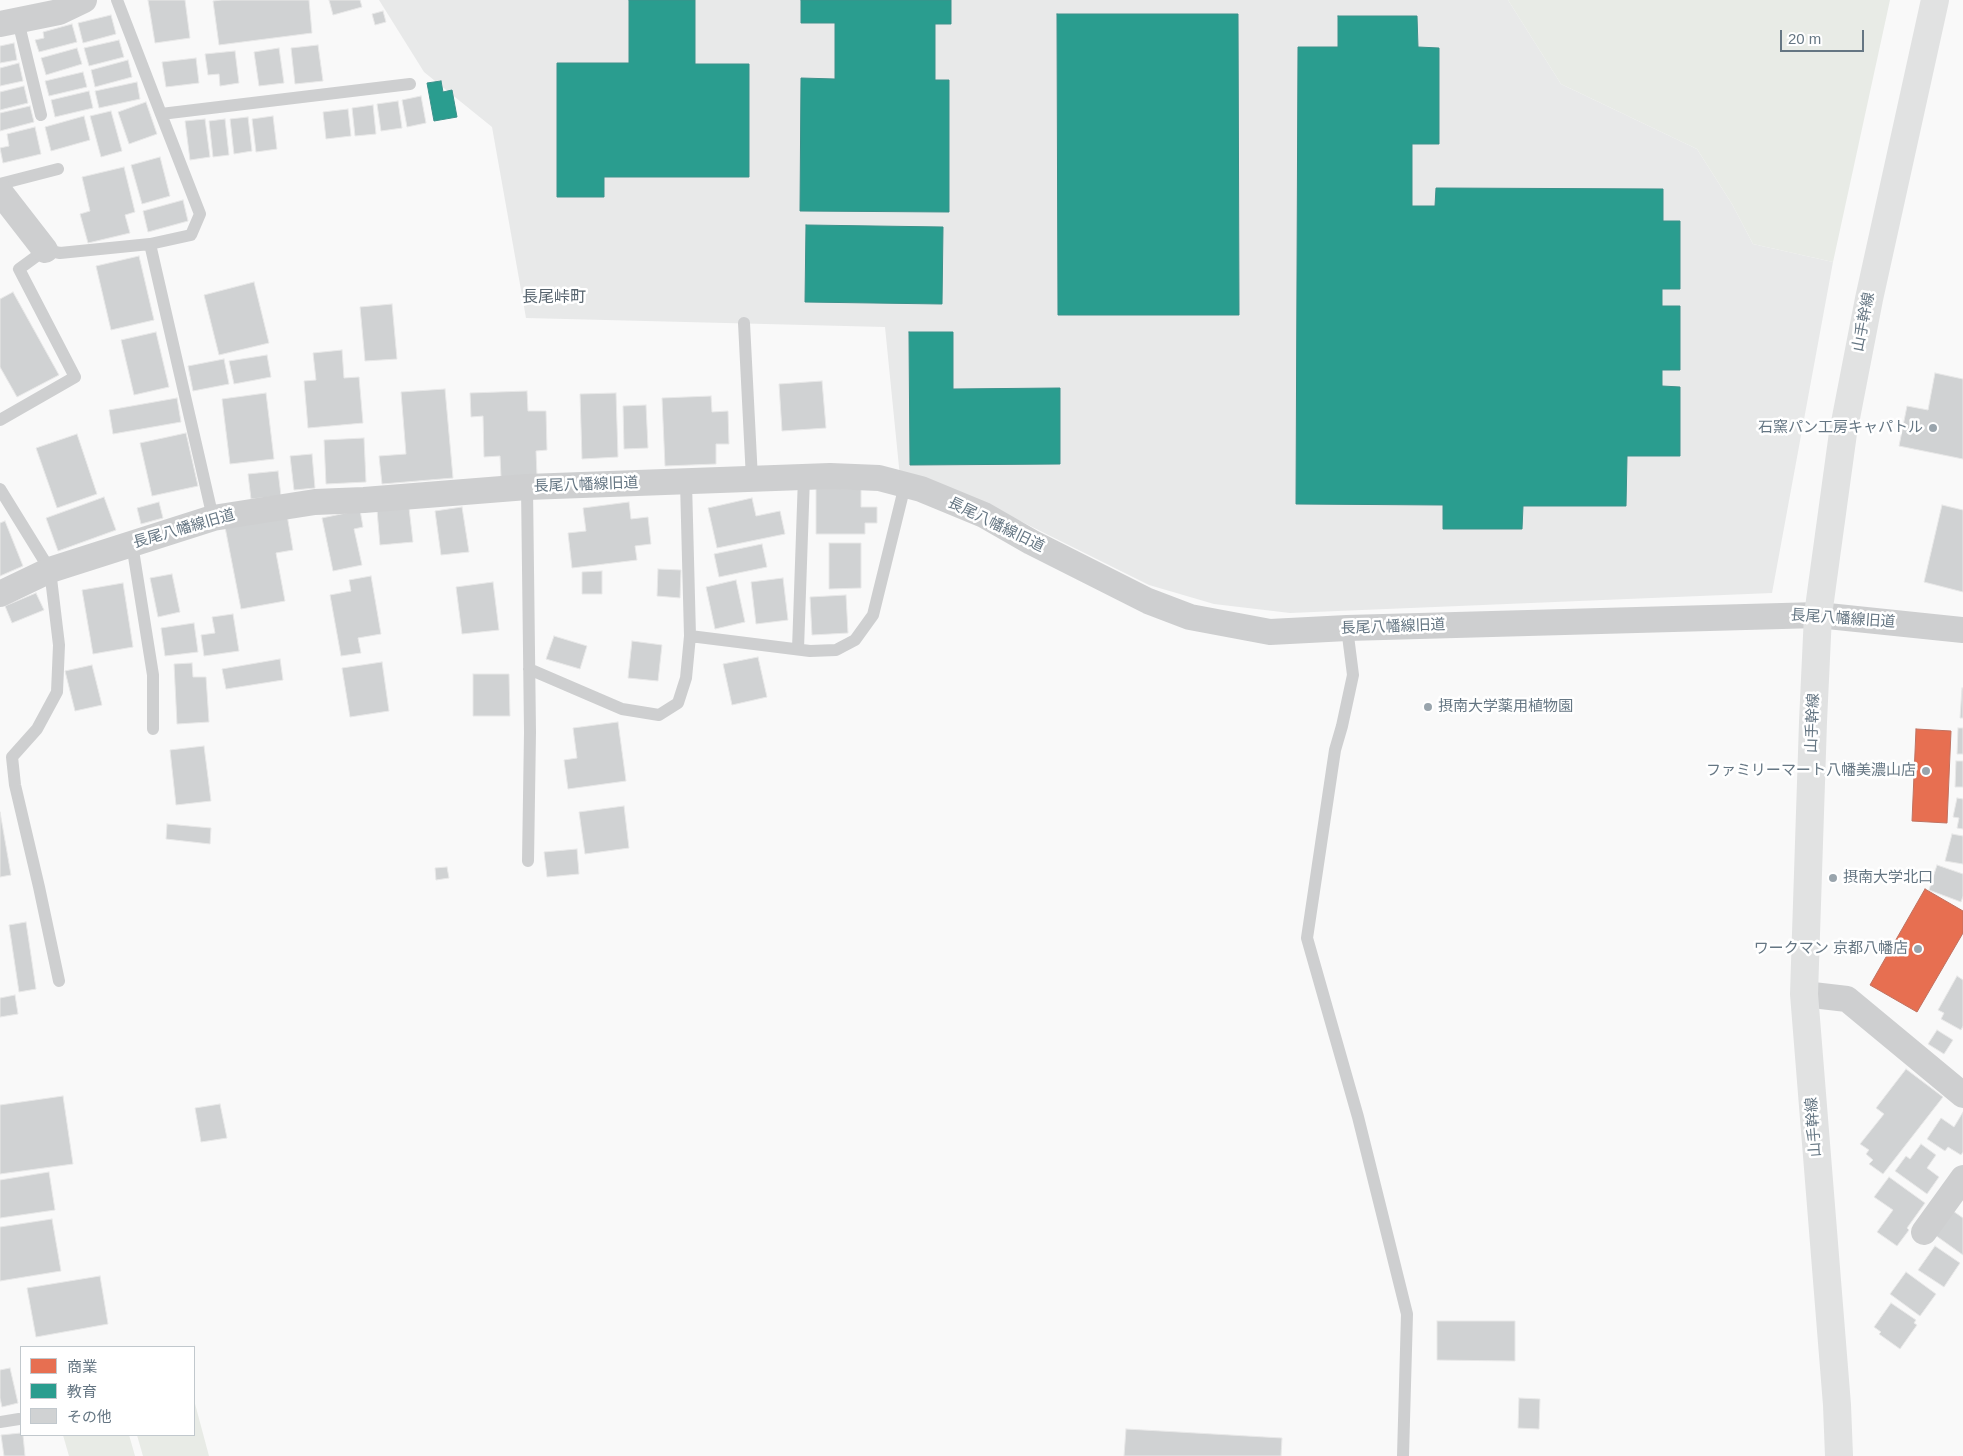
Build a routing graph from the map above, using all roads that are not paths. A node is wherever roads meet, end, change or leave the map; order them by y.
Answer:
1 (84, 0) edge
2 (118, 0) edge
3 (1935, 0) edge
4 (9, 22) edge
5 (410, 84) dead end
6 (161, 114) junction
7 (41, 115) dead end
8 (58, 169) dead end
9 (0, 184) edge
10 (0, 192) edge
11 (150, 244) junction
12 (45, 250) junction
13 (744, 323) dead end
14 (0, 420) edge
15 (804, 477) junction
16 (752, 479) junction
17 (686, 482) junction
18 (905, 485) junction
19 (527, 487) junction
20 (0, 489) edge
21 (213, 518) junction
22 (132, 544) junction
23 (50, 570) junction
24 (0, 594) edge
25 (1818, 615) junction
26 (1347, 628) junction
27 (1963, 630) edge
28 (690, 636) junction
29 (798, 649) junction
30 (529, 669) junction
31 (153, 730) dead end
32 (528, 861) dead end
33 (58, 981) dead end
34 (1804, 994) junction
35 (1963, 1095) edge
36 (1963, 1178) edge
37 (1924, 1232) dead end
38 (19, 1419) dead end
39 (0, 1422) edge
40 (1403, 1456) edge
41 (1839, 1456) edge

1 - 4 street
2 - 6 lane
3 - 25 main road, 山手幹線
4 - 7 lane
5 - 6 lane
6 - 11 lane
8 - 9 lane
10 - 12 street
11 - 12 lane
11 - 21 lane
12 - 14 lane
13 - 16 lane
15 - 16 street, 長尾八幡線旧道
15 - 18 street, 長尾八幡線旧道
15 - 29 lane
16 - 17 street, 長尾八幡線旧道
17 - 19 street, 長尾八幡線旧道
17 - 28 lane
18 - 26 street, 長尾八幡線旧道
18 - 29 lane
19 - 21 street, 長尾八幡線旧道
19 - 30 lane
20 - 23 lane
21 - 22 street, 長尾八幡線旧道
22 - 23 street, 長尾八幡線旧道
22 - 31 lane
23 - 24 street, 長尾八幡線旧道
23 - 33 lane
25 - 26 street, 長尾八幡線旧道
25 - 27 street, 長尾八幡線旧道
25 - 34 main road, 山手幹線
26 - 40 lane
28 - 29 lane
28 - 30 lane
30 - 32 lane
34 - 35 street
34 - 41 main road, 山手幹線
36 - 37 street
38 - 39 lane

